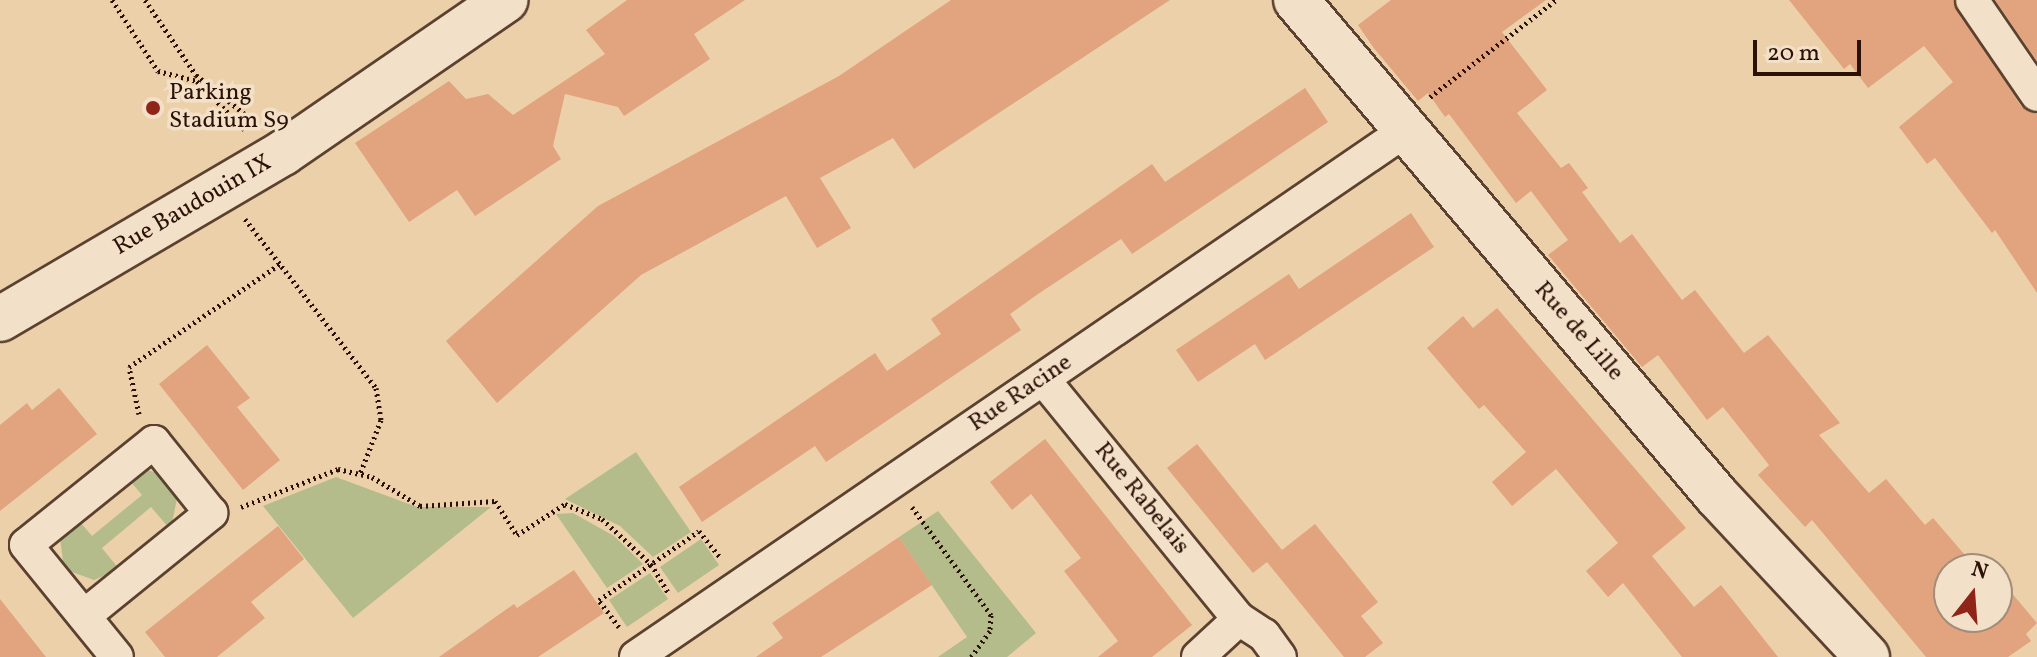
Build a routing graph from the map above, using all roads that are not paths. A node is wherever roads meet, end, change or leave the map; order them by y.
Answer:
1 (506, 0) edge
2 (1296, 0) edge
3 (1972, 0) edge
4 (2037, 95) edge
5 (1401, 126) junction
6 (12, 310) edge
7 (1043, 379) junction
8 (84, 616) junction
9 (1239, 619) junction
10 (637, 656) edge
11 (117, 657) edge
12 (1198, 657) edge
13 (1280, 657) edge
14 (1867, 657) edge

1 - 6 street, Rue Baudouin IX
2 - 5 street, Rue de Lille
3 - 4 street
5 - 7 street, Rue Racine
5 - 14 street, Rue de Lille
7 - 9 street, Rue Rabelais
7 - 10 street, Rue Racine
8 - 8 street
8 - 11 street
9 - 12 street
9 - 13 street, Rue Rabelais

